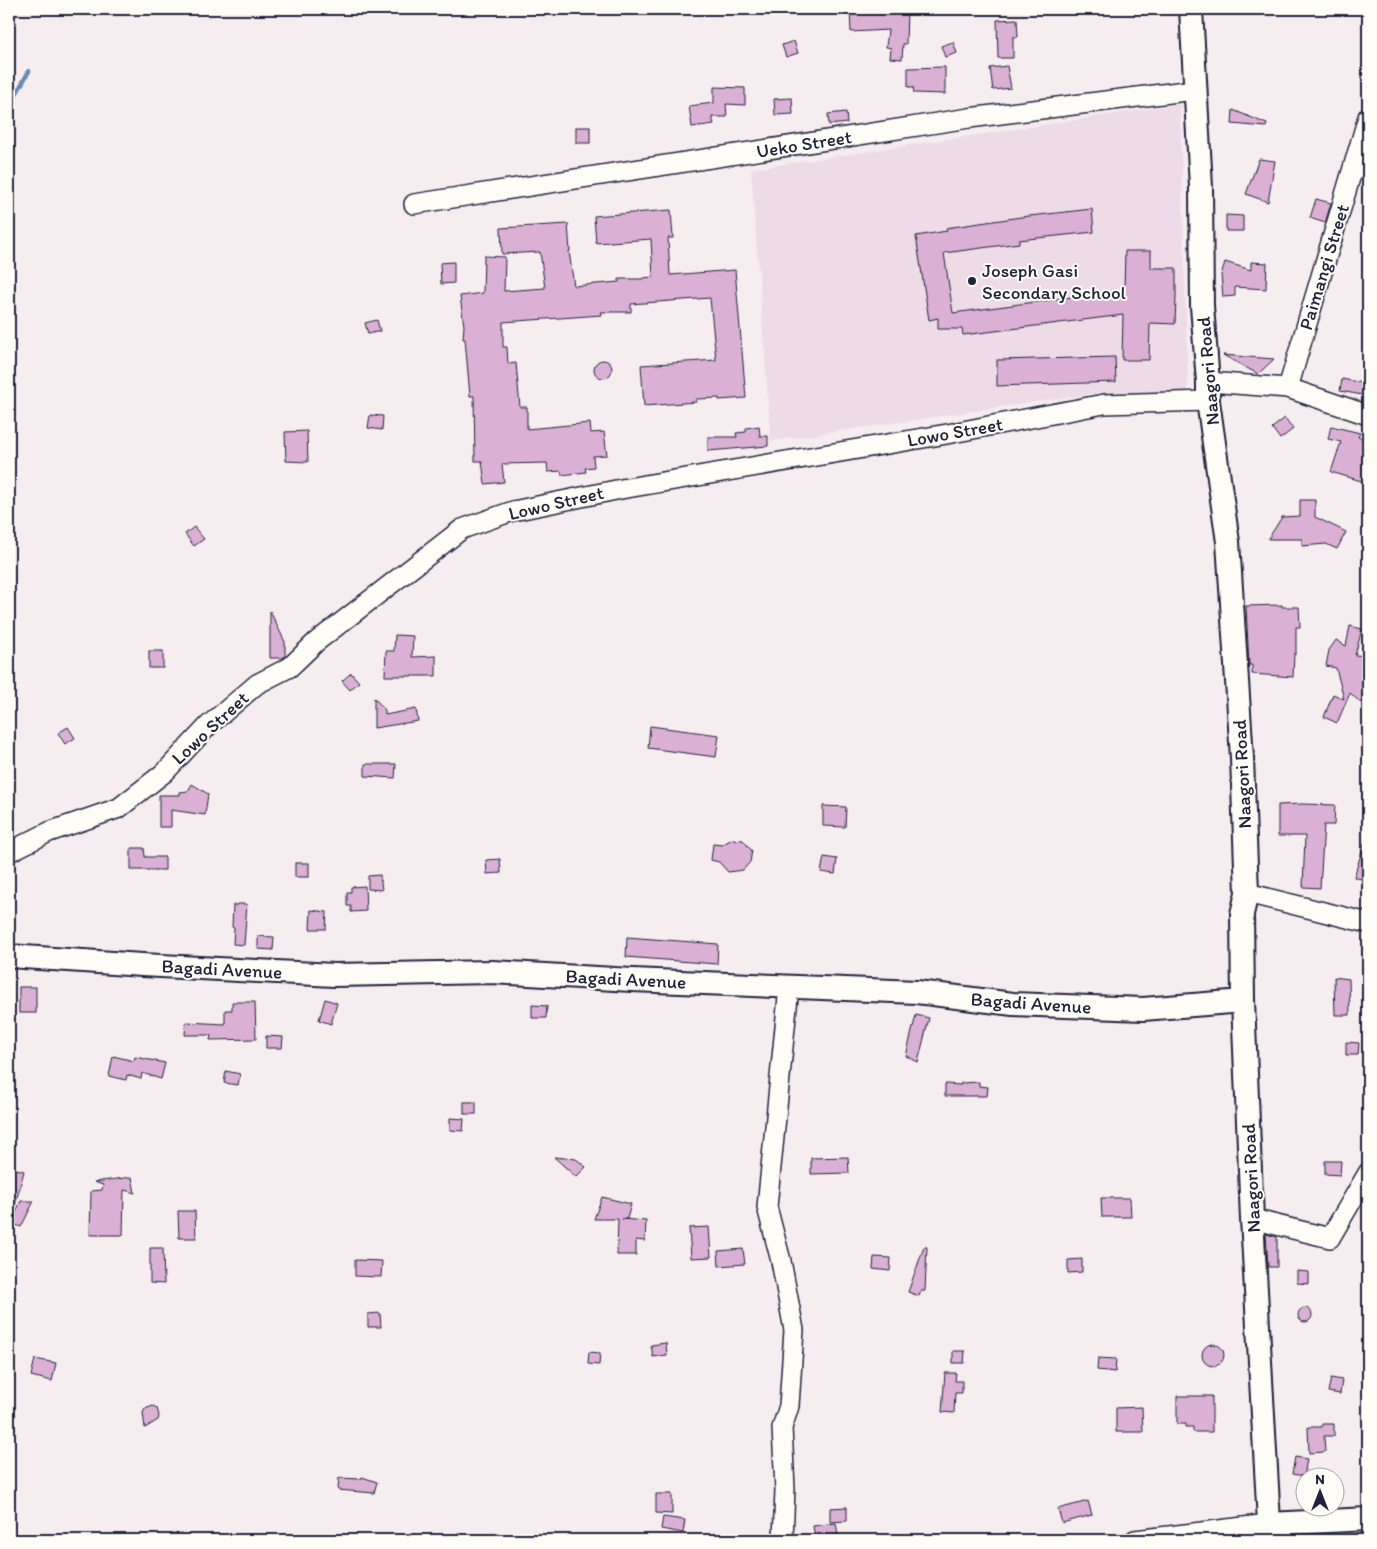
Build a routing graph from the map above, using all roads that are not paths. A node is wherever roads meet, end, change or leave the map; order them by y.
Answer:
1 (1191, 9) edge
2 (1194, 90) junction
3 (1368, 118) edge
4 (414, 204) dead end
5 (1288, 388) junction
6 (1208, 391) junction
7 (1368, 415) edge
8 (9, 852) edge
9 (1247, 892) junction
10 (1368, 923) edge
11 (9, 956) edge
12 (789, 987) junction
13 (1243, 1001) junction
14 (1368, 1173) edge
15 (1252, 1219) junction
16 (1368, 1519) edge
17 (1269, 1532) edge
18 (783, 1540) edge
19 (1134, 1540) edge

1 - 2 street, Naagori Road
2 - 4 street, Ueko Street
2 - 6 street, Naagori Road
3 - 5 street, Paimangi Street
5 - 6 street, Lowo Street
5 - 7 street, Lowo Street
6 - 8 street, Lowo Street
6 - 9 street, Naagori Road
9 - 10 street
9 - 13 street, Naagori Road
11 - 12 street, Bagadi Avenue
12 - 13 street, Bagadi Avenue
12 - 18 street
13 - 15 street, Naagori Road
14 - 15 street
15 - 17 street, Naagori Road
16 - 17 street
17 - 19 street

